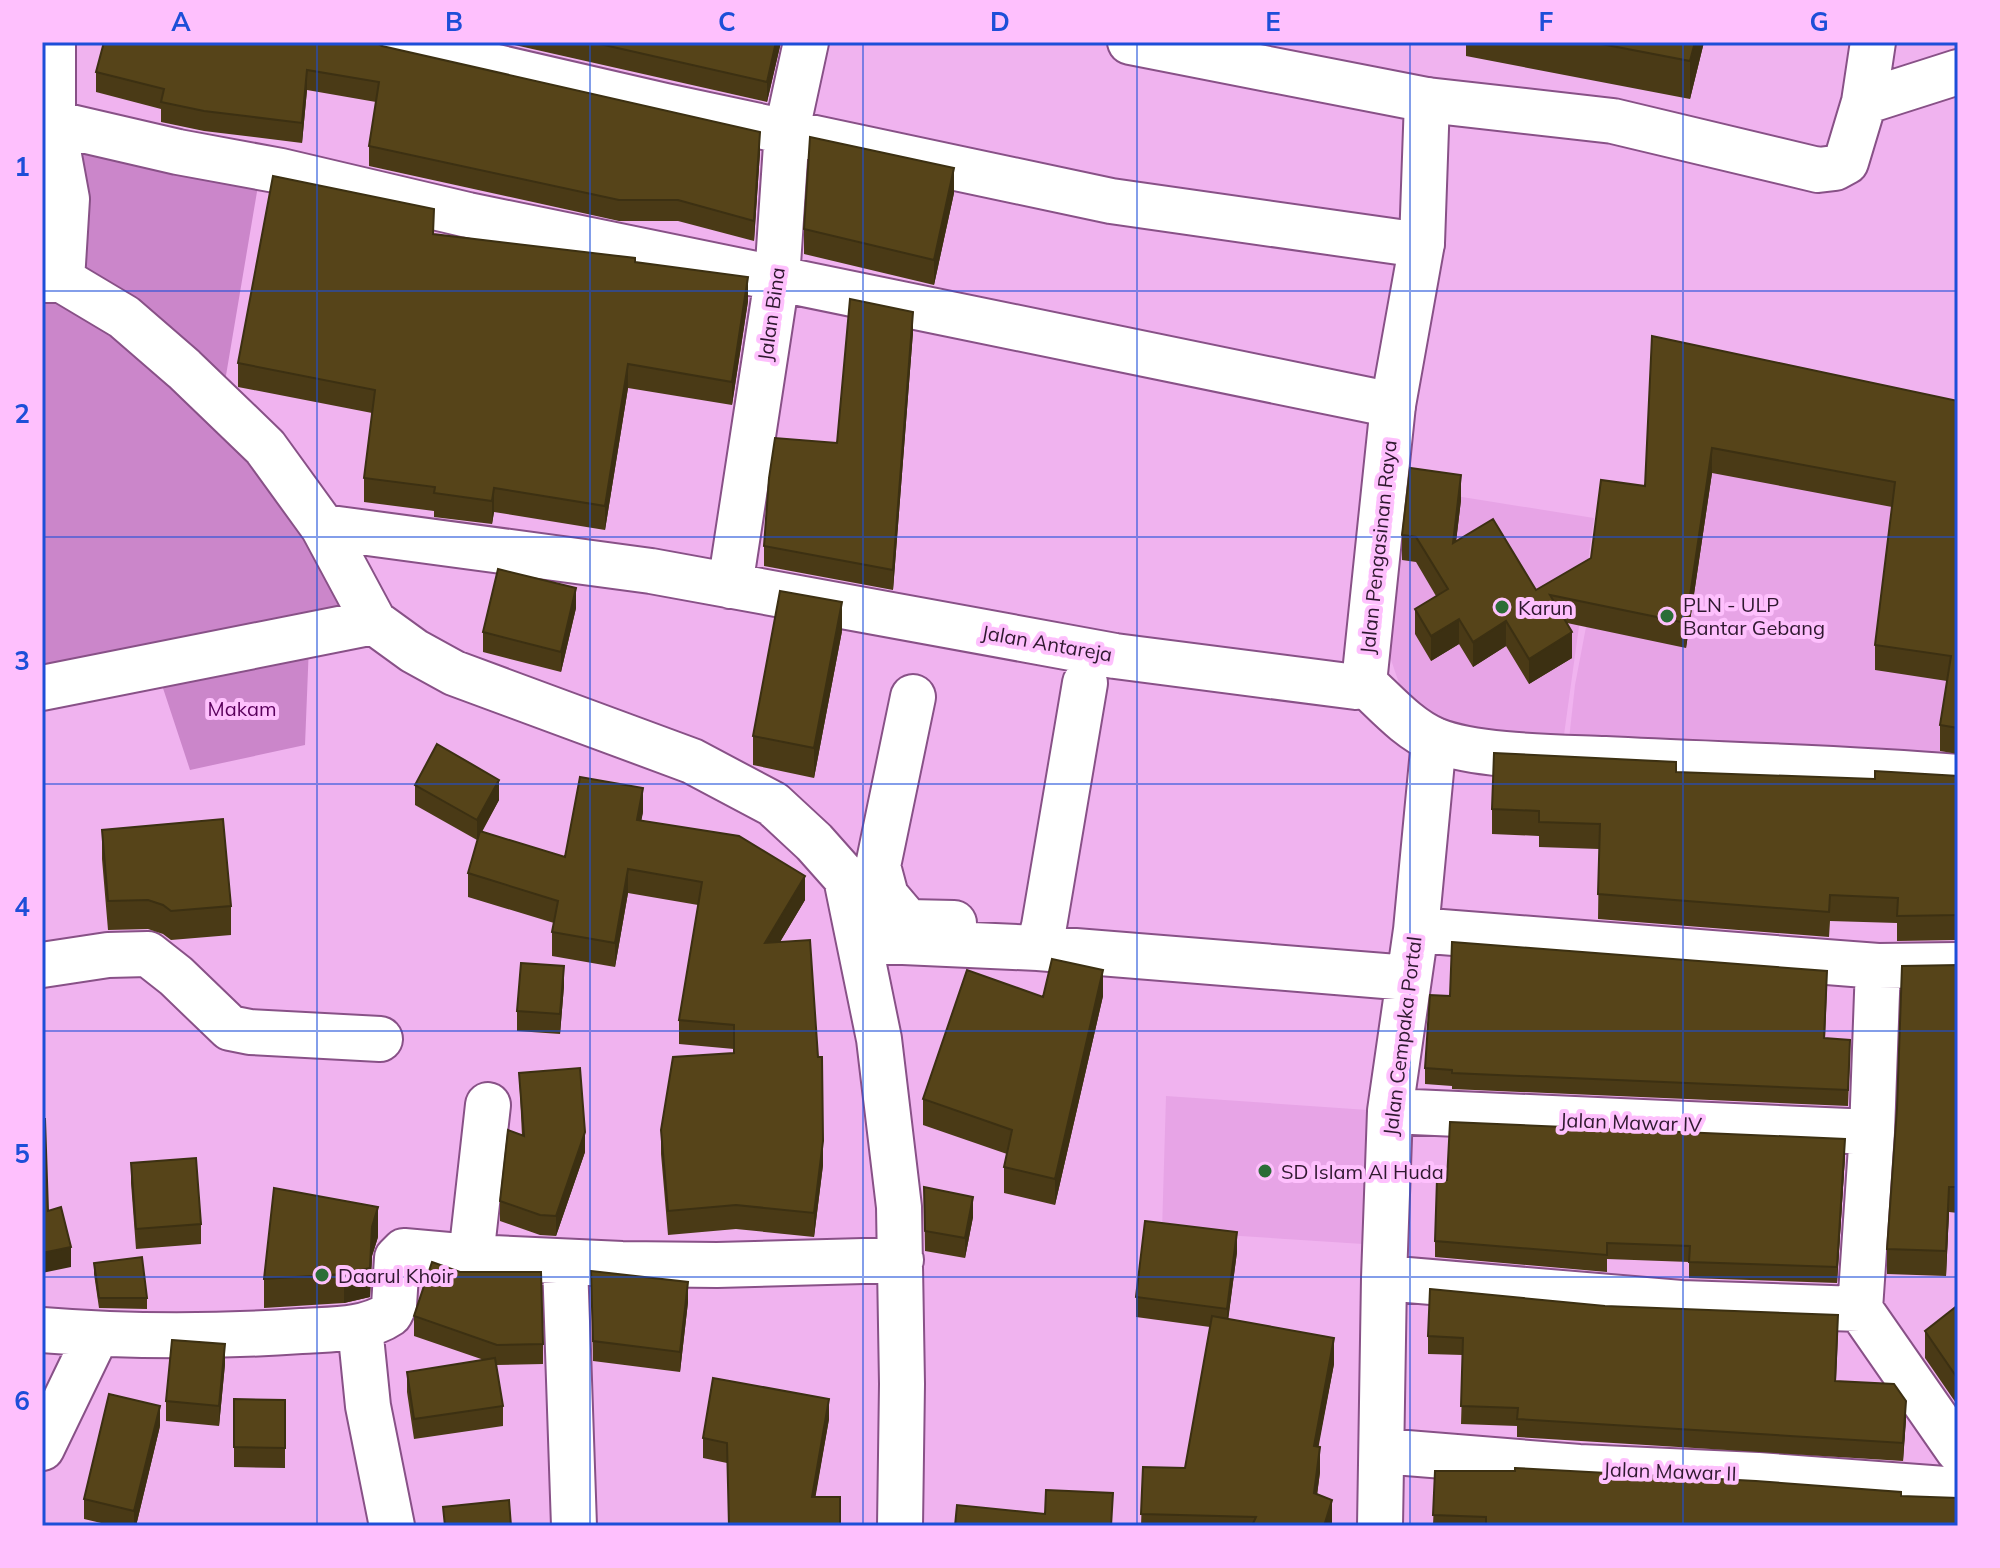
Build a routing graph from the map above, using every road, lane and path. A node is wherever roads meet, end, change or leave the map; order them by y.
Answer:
1 (53, 42) edge
2 (388, 42) edge
3 (806, 42) edge
4 (1130, 42) edge
5 (1873, 42) edge
6 (1255, 53) edge
7 (1958, 72) edge
8 (1427, 100) junction
9 (1864, 102) junction
10 (53, 123) junction
11 (787, 130) junction
12 (1422, 243) junction
13 (777, 279) junction
14 (52, 280) edge
15 (1393, 405) junction
16 (323, 527) junction
17 (730, 586) junction
18 (374, 622) junction
19 (1085, 683) dead end
20 (1364, 683) junction
21 (42, 688) edge
22 (913, 697) dead end
23 (1434, 740) junction
24 (1958, 777) edge
25 (1416, 930) junction
26 (1041, 937) junction
27 (859, 940) junction
28 (42, 965) edge
29 (1958, 965) edge
30 (1878, 966) junction
31 (1409, 978) junction
32 (380, 1039) dead end
33 (488, 1105) dead end
34 (1390, 1111) junction
35 (1872, 1132) junction
36 (471, 1257) junction
37 (901, 1260) junction
38 (565, 1263) junction
39 (1384, 1278) junction
40 (1860, 1309) junction
41 (360, 1327) junction
42 (42, 1330) edge
43 (97, 1334) junction
44 (42, 1448) edge
45 (1958, 1450) edge
46 (1382, 1451) junction
47 (1958, 1490) edge
48 (392, 1526) edge
49 (574, 1526) edge
50 (900, 1526) edge
51 (1380, 1526) edge

1 - 10 street
2 - 11 street
3 - 11 street, Jalan Bina
4 - 6 street
5 - 9 street
6 - 8 street
7 - 9 street
8 - 9 street
8 - 12 street, Jalan Pengasinan Raya
10 - 13 street
10 - 14 street
11 - 12 street
11 - 13 street, Jalan Bina
12 - 15 street, Jalan Pengasinan Raya
13 - 15 street
13 - 17 street, Jalan Bina
14 - 16 street
15 - 20 street, Jalan Pengasinan Raya
16 - 17 street, Jalan Antareja
16 - 18 street
17 - 20 street, Jalan Antareja
18 - 21 street
18 - 27 street
19 - 26 street
20 - 23 street, Jalan Pengasinan Raya
22 - 26 street
23 - 24 street, Jalan Pengasinan Raya
23 - 25 street, Jalan Cempaka Portal
25 - 30 street
25 - 31 street, Jalan Cempaka Portal
26 - 27 street
26 - 31 street
27 - 37 street
28 - 32 street
29 - 30 street
30 - 35 street
31 - 34 street, Jalan Cempaka Portal
33 - 36 street
34 - 35 street, Jalan Mawar IV
34 - 39 street, Jalan Cempaka Portal
35 - 40 street
36 - 38 street
36 - 41 street
37 - 38 street
37 - 50 street
38 - 49 street
39 - 40 street
39 - 46 street, Jalan Cempaka Portal
40 - 45 street
41 - 43 street
41 - 48 street
42 - 43 street
43 - 44 street
46 - 47 street, Jalan Mawar II
46 - 51 street, Jalan Cempaka Portal

